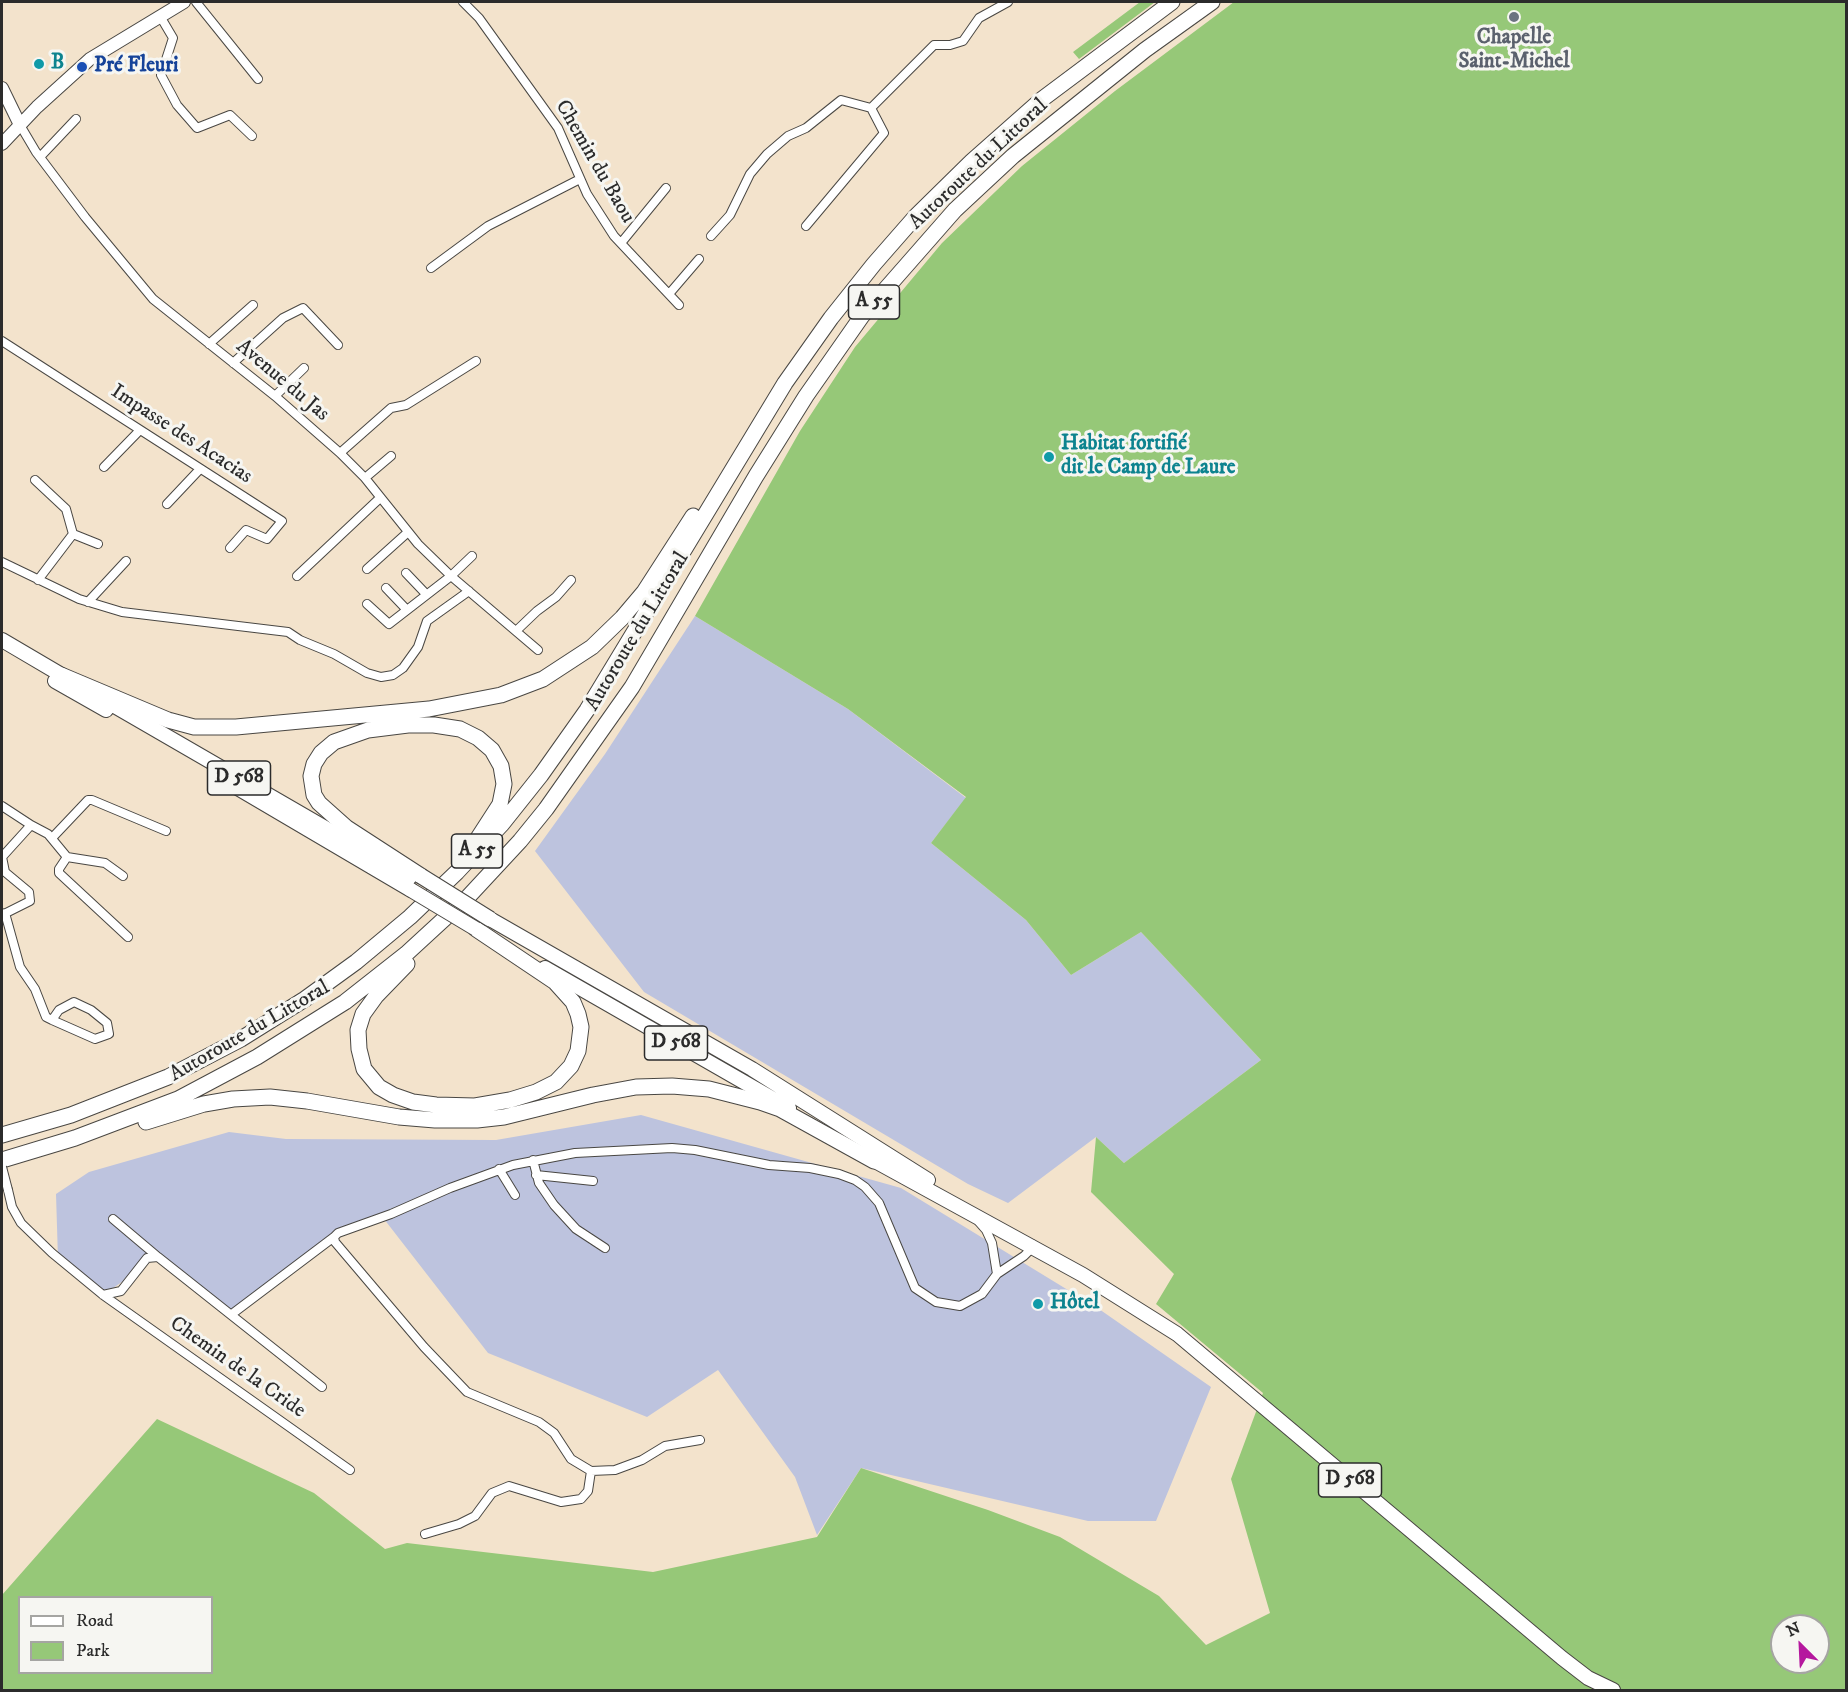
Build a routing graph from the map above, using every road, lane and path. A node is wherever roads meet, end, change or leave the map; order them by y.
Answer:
1 (184, 2) edge
2 (196, 2) edge
3 (464, 2) edge
4 (1008, 2) edge
5 (1172, 2) edge
6 (1212, 2) edge
7 (160, 16) junction
8 (258, 80) dead end
9 (2, 88) edge
10 (871, 108) junction
11 (76, 119) dead end
12 (20, 125) junction
13 (252, 136) dead end
14 (2, 144) edge
15 (40, 157) junction
16 (580, 179) junction
17 (666, 188) dead end
18 (806, 226) dead end
19 (711, 236) dead end
20 (621, 243) junction
21 (699, 259) dead end
22 (431, 268) dead end
23 (669, 294) junction
24 (679, 304) dead end
25 (253, 305) dead end
26 (2, 341) edge
27 (209, 344) junction
28 (338, 345) dead end
29 (476, 361) dead end
30 (233, 363) junction
31 (304, 368) dead end
32 (785, 383) junction
33 (275, 396) junction
34 (140, 430) junction
35 (340, 453) junction
36 (391, 456) dead end
37 (104, 467) dead end
38 (200, 469) junction
39 (365, 478) junction
40 (35, 480) dead end
41 (380, 498) junction
42 (166, 504) dead end
43 (407, 533) junction
44 (74, 534) junction
45 (98, 544) dead end
46 (230, 548) dead end
47 (472, 556) dead end
48 (126, 561) dead end
49 (2, 562) edge
50 (367, 569) dead end
51 (406, 573) dead end
52 (297, 576) dead end
53 (451, 576) junction
54 (38, 580) junction
55 (571, 580) dead end
56 (386, 588) dead end
57 (469, 591) junction
58 (426, 594) junction
59 (88, 602) junction
60 (367, 604) dead end
61 (407, 610) junction
62 (516, 631) junction
63 (2, 640) edge
64 (2, 650) edge
65 (538, 650) dead end
66 (61, 675) junction
67 (632, 687) junction
68 (2, 806) edge
69 (31, 825) junction
70 (166, 831) dead end
71 (52, 838) junction
72 (2, 857) edge
73 (67, 857) junction
74 (123, 876) dead end
75 (417, 882) junction
76 (3, 914) edge
77 (493, 921) joint
78 (476, 929) junction
79 (128, 937) dead end
80 (52, 1020) junction
81 (260, 1027) junction
82 (2, 1136) edge
83 (2, 1160) edge
84 (533, 1160) junction
85 (874, 1161) junction
86 (2, 1167) edge
87 (499, 1169) junction
88 (537, 1175) junction
89 (593, 1181) dead end
90 (514, 1195) dead end
91 (972, 1215) junction
92 (113, 1219) dead end
93 (1014, 1234) junction
94 (334, 1237) junction
95 (1032, 1244) junction
96 (605, 1248) dead end
97 (993, 1250) junction
98 (158, 1257) junction
99 (997, 1274) junction
100 (103, 1295) junction
101 (232, 1314) junction
102 (322, 1387) dead end
103 (700, 1440) dead end
104 (350, 1470) dead end
105 (591, 1472) junction
106 (425, 1534) dead end
107 (1613, 1690) edge

1 - 7 street
2 - 8 street
3 - 16 street, Chemin du Baou
4 - 10 street
5 - 32 highway, Autoroute du Littoral / A 55
6 - 67 highway, Autoroute du Littoral / A 55
7 - 12 street
7 - 13 street
9 - 12 street
10 - 18 street
10 - 19 street
11 - 15 street
12 - 14 street
12 - 15 street, Avenue du Jas
15 - 27 street, Avenue du Jas
16 - 20 street, Chemin du Baou
16 - 22 street
17 - 20 street
20 - 23 street, Chemin du Baou
21 - 23 street
23 - 24 street, Chemin du Baou
25 - 27 street
26 - 34 street, Impasse des Acacias
27 - 30 street, Avenue du Jas
28 - 30 street
29 - 35 street
30 - 33 street, Avenue du Jas
31 - 33 street
32 - 66 highway
32 - 81 highway, Autoroute du Littoral / A 55
33 - 35 street, Avenue du Jas
34 - 37 street
34 - 38 street, Impasse des Acacias
35 - 39 street, Avenue du Jas
36 - 39 street
38 - 42 street
38 - 46 street, Impasse des Acacias
39 - 41 street, Avenue du Jas
40 - 44 street
41 - 43 street, Avenue du Jas
41 - 52 street
43 - 50 street
43 - 53 street, Avenue du Jas
44 - 45 street
44 - 54 street
47 - 53 street
48 - 59 street
49 - 54 street
51 - 58 street
53 - 57 street, Avenue du Jas
53 - 58 street
54 - 59 street
55 - 62 street
56 - 61 street
57 - 59 street
57 - 62 street, Avenue du Jas
58 - 61 street
60 - 61 street
62 - 65 street, Avenue du Jas
63 - 66 main road, D 568
64 - 75 main road, D 568
66 - 75 main road, D 568
67 - 78 highway
67 - 83 highway, Autoroute du Littoral / A 55
68 - 69 street
69 - 71 street
69 - 72 street
70 - 71 street
71 - 73 street
72 - 76 street
73 - 74 street
73 - 79 street
75 - 77 highway, bridge
75 - 78 main road, D 568, bridge
75 - 81 highway
76 - 80 street
77 - 93 main road, D 568
78 - 85 main road, D 568
80 - 80 street
81 - 82 highway, Autoroute du Littoral / A 55
84 - 87 street
84 - 88 street
84 - 99 street
85 - 86 highway
85 - 91 main road, D 568
86 - 100 street, Chemin de la Cride, bridge
87 - 90 street
87 - 94 street
88 - 89 street
88 - 96 street
91 - 93 main road, D 568
91 - 97 street
92 - 98 street, Chemin de la Cride
93 - 95 main road, D 568
93 - 97 street
94 - 101 street
94 - 105 street
95 - 99 street
95 - 107 main road, D 568
97 - 99 street
98 - 100 street
98 - 101 street, Chemin de la Cride
100 - 104 street, Chemin de la Cride
101 - 102 street, Chemin de la Cride
103 - 105 street
105 - 106 street

